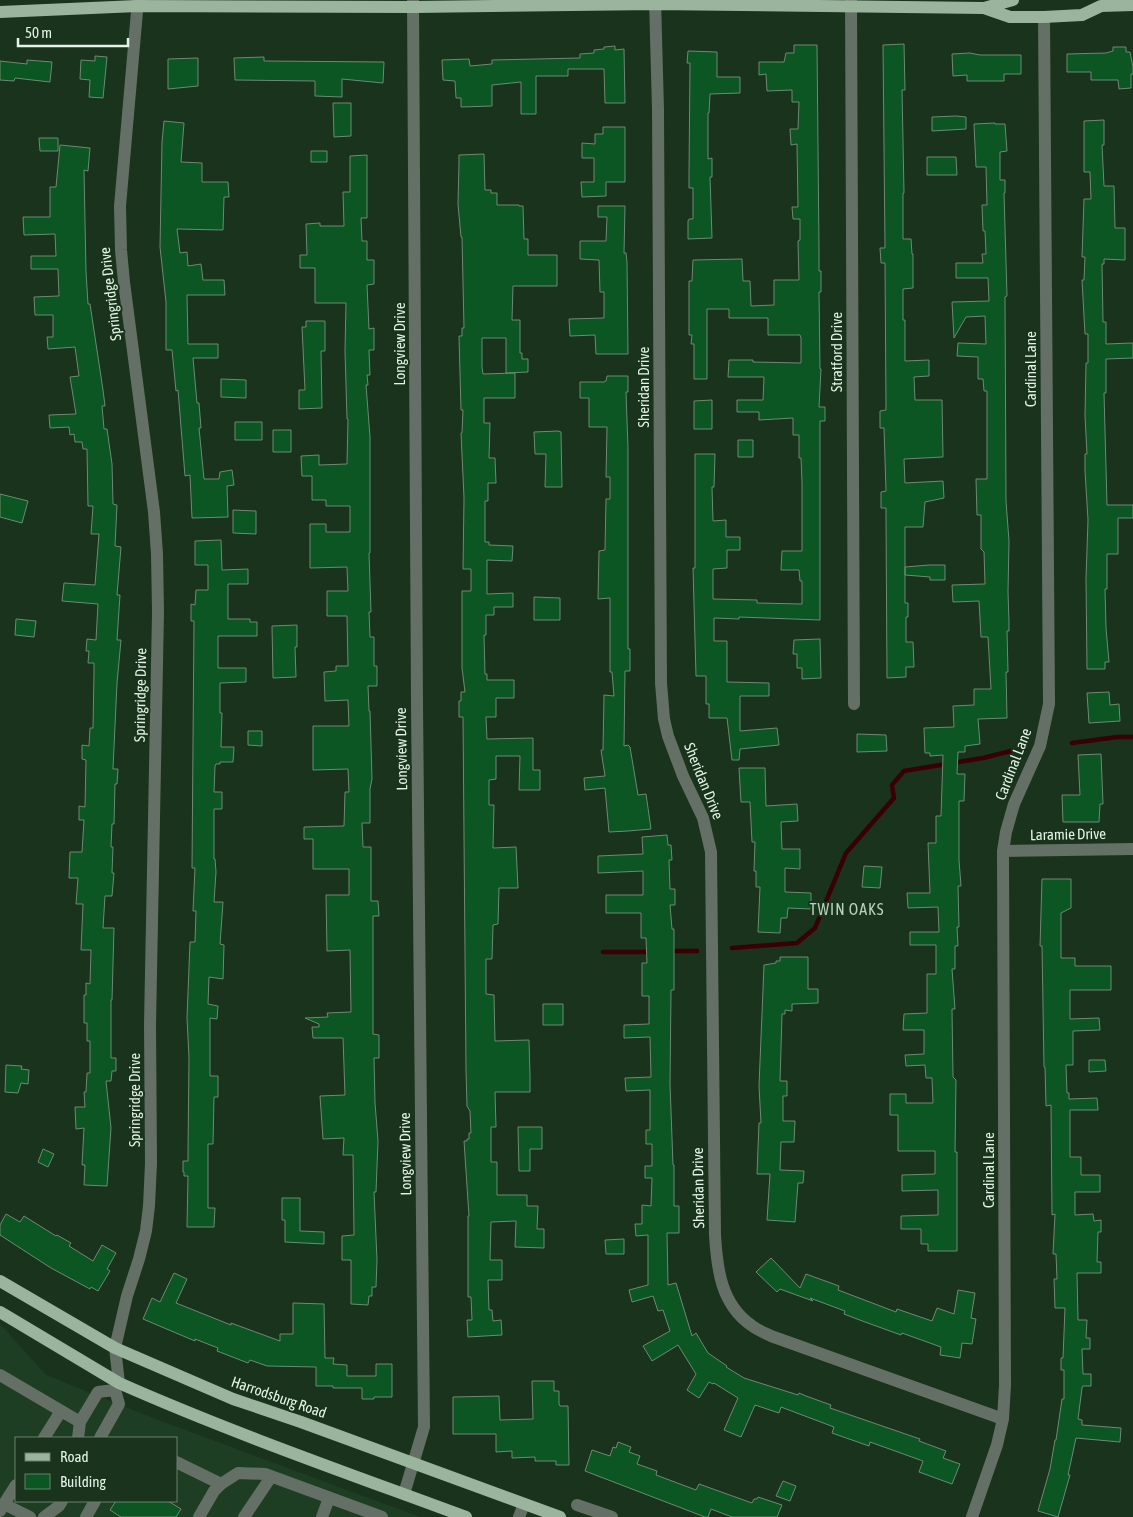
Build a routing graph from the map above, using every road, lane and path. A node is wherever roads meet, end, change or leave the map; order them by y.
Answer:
1 (1014, 0) edge
2 (1088, 0) edge
3 (655, 2) edge
4 (137, 3) edge
5 (851, 3) edge
6 (413, 4) edge
7 (1133, 5) edge
8 (1101, 6) junction
9 (984, 8) junction
10 (0, 12) edge
11 (1044, 17) junction
12 (854, 704) dead end
13 (1133, 849) edge
14 (1003, 851) junction
15 (0, 1281) edge
16 (0, 1312) edge
17 (115, 1348) junction
18 (0, 1376) edge
19 (117, 1386) junction
20 (61, 1411) junction
21 (1003, 1419) junction
22 (80, 1422) junction
23 (45, 1437) edge
24 (78, 1437) edge
25 (101, 1437) edge
26 (178, 1463) edge
27 (414, 1463) junction
28 (268, 1475) junction
29 (221, 1484) junction
30 (15, 1486) edge
31 (404, 1494) junction
32 (329, 1498) junction
33 (43, 1502) edge
34 (61, 1502) edge
35 (94, 1502) edge
36 (524, 1504) junction
37 (577, 1505) dead end
38 (2, 1507) edge
39 (357, 1513) edge
40 (45, 1516) edge
41 (30, 1517) edge
42 (86, 1517) edge
43 (199, 1517) edge
44 (244, 1517) edge
45 (322, 1517) edge
46 (382, 1517) edge
47 (466, 1517) edge
48 (519, 1517) edge
49 (560, 1517) edge
50 (612, 1517) edge
51 (972, 1517) edge

1 - 9 main road
2 - 8 main road
3 - 5 main road
3 - 6 main road
3 - 21 street, Sheridan Drive
4 - 6 main road
4 - 10 main road
4 - 17 street, Springridge Drive
5 - 9 main road
5 - 12 street, Stratford Drive
6 - 27 street, Longview Drive
7 - 8 main road
8 - 11 main road
9 - 11 main road
11 - 14 street, Cardinal Lane
13 - 14 street, Laramie Drive
14 - 21 street, Cardinal Lane
15 - 17 main road, Harrodsburg Road
16 - 19 main road
17 - 19 street, Springridge Drive
17 - 27 main road, Harrodsburg Road
18 - 20 street
19 - 22 street
19 - 25 street, Springridge Drive
19 - 31 main road
20 - 22 street
20 - 23 street
21 - 51 street, Cardinal Lane
22 - 24 street
26 - 29 street
27 - 31 street, Longview Drive
27 - 36 main road, Harrodsburg Road
28 - 29 street
28 - 32 street
28 - 44 street
29 - 43 street
30 - 38 street
31 - 47 main road
32 - 39 street
32 - 45 street
33 - 40 street
34 - 40 street
35 - 42 street
36 - 48 street
36 - 49 main road, Harrodsburg Road
37 - 50 street
38 - 41 street
39 - 46 street

